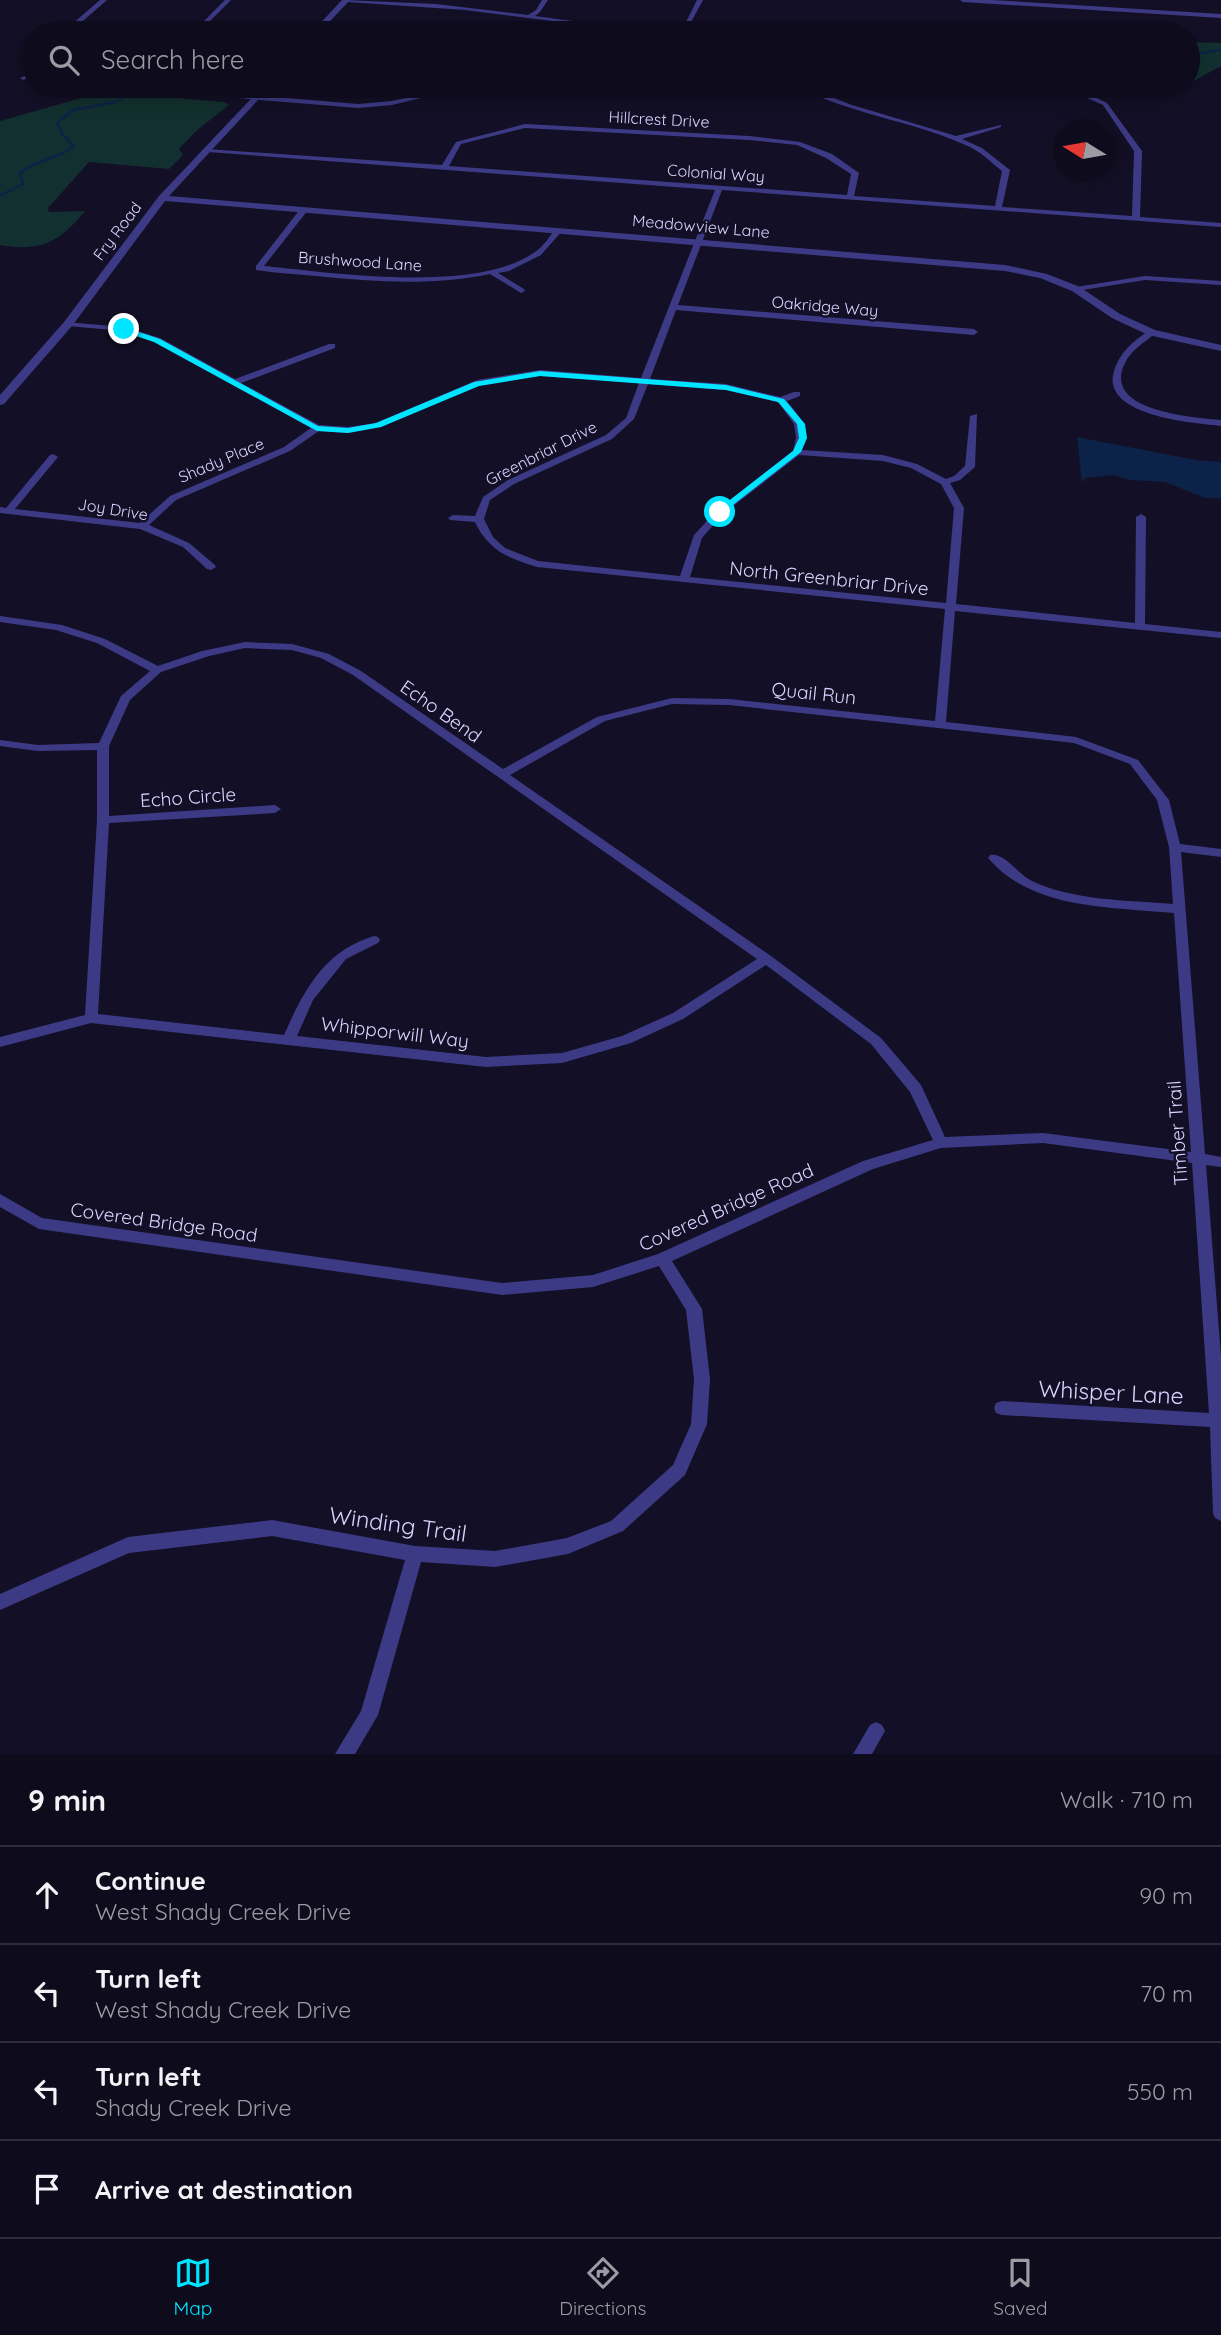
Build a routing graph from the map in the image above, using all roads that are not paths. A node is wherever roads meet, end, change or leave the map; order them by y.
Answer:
1 (104, 0) edge
2 (228, 0) edge
3 (347, 0) edge
4 (545, 0) edge
5 (700, 0) edge
6 (963, 0) edge
7 (530, 16) junction
8 (1221, 16) edge
9 (79, 21) edge
10 (207, 21) edge
11 (327, 21) edge
12 (584, 21) edge
13 (688, 21) edge
14 (253, 98) joint
15 (414, 98) edge
16 (824, 98) edge
17 (1093, 98) edge
18 (999, 126) dead end
19 (954, 139) junction
20 (208, 150) junction
21 (445, 166) junction
22 (719, 188) junction
23 (850, 197) junction
24 (162, 198) junction
25 (998, 208) junction
26 (304, 210) junction
27 (1136, 217) junction
28 (1221, 225) edge
29 (559, 230) junction
30 (699, 241) junction
31 (493, 273) junction
32 (1221, 283) edge
33 (1076, 289) junction
34 (521, 291) dead end
35 (675, 307) junction
36 (68, 324) junction
37 (974, 332) dead end
38 (1152, 333) junction
39 (332, 346) dead end
40 (1221, 348) edge
41 (646, 380) junction
42 (235, 382) junction
43 (797, 394) dead end
44 (781, 400) junction
45 (0, 402) edge
46 (974, 416) dead end
47 (1221, 423) edge
48 (317, 428) junction
49 (797, 452) junction
50 (52, 457) dead end
51 (945, 482) junction
52 (4, 510) edge
53 (1141, 517) dead end
54 (453, 518) dead end
55 (479, 519) junction
56 (142, 526) junction
57 (211, 567) dead end
58 (684, 580) junction
59 (949, 608) junction
60 (0, 619) edge
61 (1140, 627) junction
62 (1221, 635) edge
63 (157, 670) junction
64 (940, 725) junction
65 (0, 743) edge
66 (103, 746) junction
67 (1134, 762) joint
68 (501, 775) junction
69 (275, 808) dead end
70 (103, 820) junction
71 (1175, 848) junction
72 (1221, 853) edge
73 (994, 858) dead end
74 (1180, 909) junction
75 (374, 940) dead end
76 (766, 959) junction
77 (91, 1018) junction
78 (289, 1039) junction
79 (0, 1042) edge
80 (941, 1143) junction
81 (1199, 1159) junction
82 (1221, 1162) edge
83 (0, 1200) edge
84 (663, 1259) junction
85 (1002, 1408) dead end
86 (1219, 1420) junction
87 (1221, 1513) edge
88 (415, 1554) junction
89 (0, 1602) edge
90 (876, 1731) dead end
91 (344, 1754) edge
92 (862, 1754) edge

1 - 9 street
2 - 10 street
3 - 7 street
3 - 11 street
4 - 7 street
5 - 13 street
6 - 8 street
7 - 12 street
14 - 15 street
14 - 20 street, Fry Road
16 - 19 street
17 - 27 street
18 - 19 street
19 - 25 street
20 - 21 street, Colonial Way
20 - 24 street, Fry Road
21 - 22 street, Colonial Way
21 - 23 street, Hillcrest Drive
22 - 23 street, Colonial Way
22 - 30 street, Greenbriar Drive
23 - 25 street, Colonial Way
24 - 26 street, Meadowview Lane
24 - 36 street, Fry Road
25 - 27 street, Colonial Way
26 - 29 street, Meadowview Lane
26 - 31 street, Brushwood Lane
27 - 28 street, Colonial Way
29 - 30 street, Meadowview Lane
29 - 31 street, Brushwood Lane
30 - 33 street, Meadowview Lane
30 - 35 street, Greenbriar Drive
31 - 34 street
32 - 33 street
33 - 38 street, Meadowview Lane
35 - 37 street, Oakridge Way
35 - 41 street, Greenbriar Drive
36 - 42 street
36 - 45 street, Fry Road
38 - 40 street, Meadowview Lane
38 - 47 street
39 - 42 street
41 - 44 street
41 - 48 street
41 - 55 street, Greenbriar Drive
42 - 48 street
43 - 44 street
44 - 49 street
46 - 51 street
48 - 56 street, Shady Place
49 - 51 street
49 - 58 street
50 - 52 street
51 - 59 street
52 - 56 street, Joy Drive
53 - 61 street
54 - 55 street
55 - 58 street, North Greenbriar Drive
56 - 57 street, Joy Drive
58 - 59 street, North Greenbriar Drive
59 - 61 street, North Greenbriar Drive
59 - 64 street
60 - 63 street
61 - 62 street, North Greenbriar Drive
63 - 66 street, Echo Bend
63 - 68 street, Echo Bend
64 - 67 street, Quail Run
64 - 68 street, Quail Run
65 - 66 street
66 - 70 street, Echo Bend
67 - 71 street, Timber Trail
68 - 76 street, Echo Bend
69 - 70 street, Echo Circle
70 - 77 street, Echo Bend
71 - 72 street
71 - 74 street, Timber Trail
73 - 74 street
74 - 81 street, Timber Trail
75 - 78 street
76 - 78 street, Whipporwill Way
76 - 80 street, Echo Bend
77 - 78 street, Whipporwill Way
77 - 79 street, Whipporwill Way
80 - 81 street, Covered Bridge Road
80 - 84 street, Covered Bridge Road
81 - 82 street, Covered Bridge Road
81 - 86 street, Timber Trail
83 - 84 street, Covered Bridge Road
84 - 88 street, Winding Trail
85 - 86 street, Whisper Lane
86 - 87 street, Timber Trail
88 - 89 street, Winding Trail
88 - 91 street
90 - 92 street

